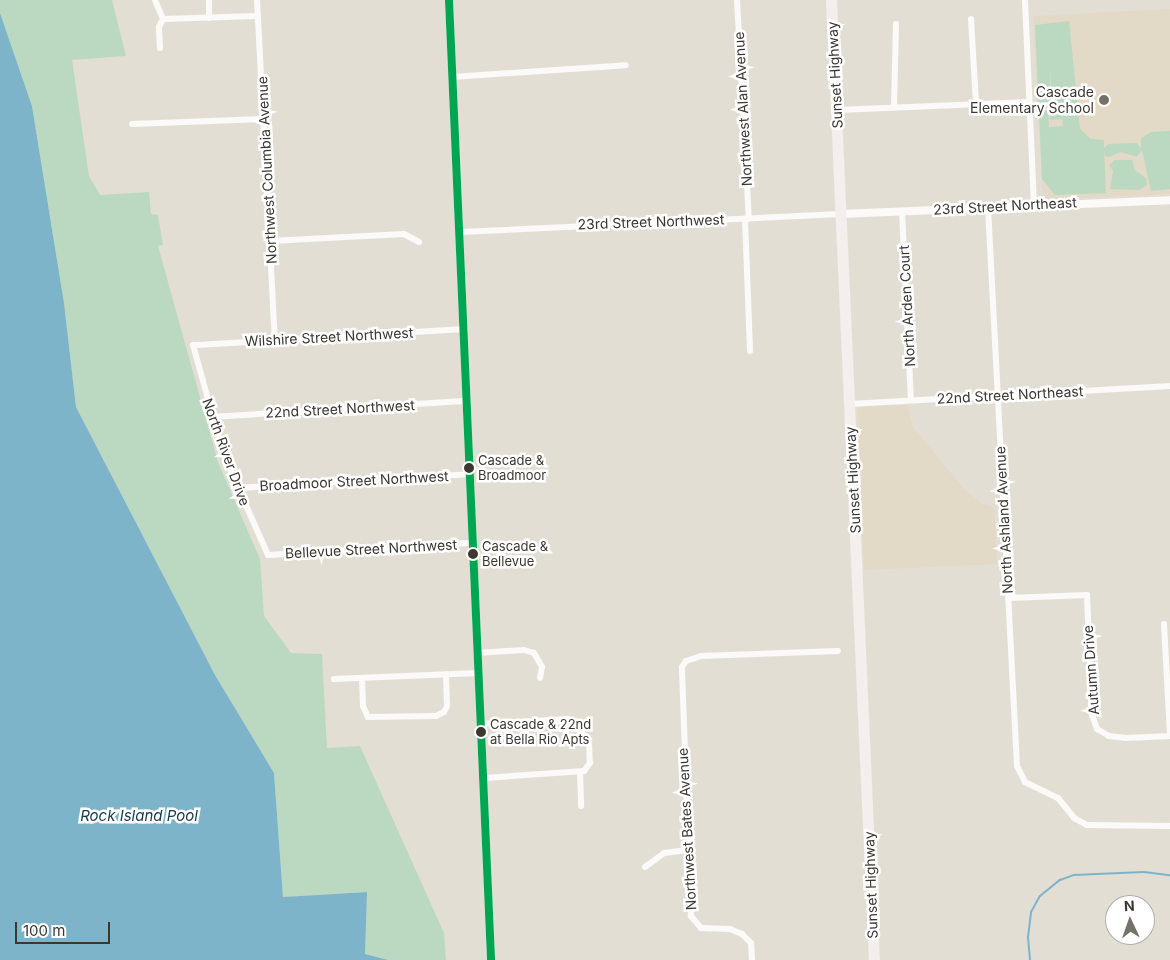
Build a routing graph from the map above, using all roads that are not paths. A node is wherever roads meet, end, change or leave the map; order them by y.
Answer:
1 (155, 0) edge
2 (209, 0) edge
3 (258, 0) edge
4 (449, 0) edge
5 (737, 0) edge
6 (831, 0) edge
7 (1025, 0) edge
8 (258, 16) junction
9 (209, 18) junction
10 (164, 19) junction
11 (971, 19) dead end
12 (896, 24) dead end
13 (160, 48) dead end
14 (626, 65) dead end
15 (452, 77) junction
16 (1029, 102) junction
17 (976, 104) junction
18 (894, 107) junction
19 (837, 110) junction
20 (265, 119) junction
21 (132, 124) dead end
22 (1170, 200) edge
23 (1034, 204) junction
24 (988, 207) junction
25 (902, 211) junction
26 (840, 214) junction
27 (747, 219) junction
28 (460, 232) junction
29 (270, 240) junction
30 (419, 242) dead end
31 (465, 329) junction
32 (275, 341) junction
33 (193, 345) joint
34 (750, 351) dead end
35 (1170, 386) edge
36 (998, 396) junction
37 (911, 400) junction
38 (468, 401) junction
39 (850, 404) junction
40 (211, 417) junction
41 (471, 474) junction
42 (237, 488) junction
43 (473, 543) junction
44 (268, 555) joint
45 (1008, 598) junction
46 (1164, 624) dead end
47 (838, 651) dead end
48 (477, 653) junction
49 (478, 673) junction
50 (446, 674) junction
51 (362, 678) junction
52 (540, 678) dead end
53 (334, 680) dead end
54 (481, 724) junction
55 (1170, 736) edge
56 (580, 772) junction
57 (484, 778) junction
58 (581, 806) dead end
59 (1170, 826) edge
60 (688, 850) junction
61 (645, 867) dead end
62 (491, 960) edge
63 (752, 960) edge
64 (874, 960) edge

1 - 10 street
2 - 9 street
3 - 8 street, Northwest Columbia Avenue
4 - 15 street
5 - 27 street, Northwest Alan Avenue
6 - 19 highway, Sunset Highway
7 - 16 street
8 - 9 street
8 - 20 street, Northwest Columbia Avenue
9 - 10 street
10 - 13 street
11 - 17 street
12 - 18 street
14 - 15 street
15 - 28 street
16 - 17 street
16 - 23 street
17 - 18 street
18 - 19 street
19 - 26 highway, Sunset Highway
20 - 21 street
20 - 29 street, Northwest Columbia Avenue
22 - 23 street, 23rd Street Northeast
23 - 24 street, 23rd Street Northeast
24 - 25 street, 23rd Street Northeast
24 - 36 street, North Ashland Avenue
25 - 26 street, 23rd Street Northeast
25 - 37 street, North Arden Court
26 - 27 street, 23rd Street Northwest
26 - 39 highway, Sunset Highway
27 - 28 street, 23rd Street Northwest
27 - 34 street, Northwest Alan Avenue
28 - 31 street
29 - 30 street
29 - 32 street, Northwest Columbia Avenue
31 - 32 street, Wilshire Street Northwest
31 - 38 street
32 - 33 street, Wilshire Street Northwest
33 - 40 street, North River Drive
35 - 36 street, 22nd Street Northeast
36 - 37 street, 22nd Street Northeast
36 - 45 street, North Ashland Avenue
37 - 39 street, 22nd Street Northeast
38 - 40 street, 22nd Street Northwest
38 - 41 street
39 - 64 highway, Sunset Highway
40 - 42 street, North River Drive
41 - 42 street, Broadmoor Street Northwest
41 - 43 street
42 - 44 street, North River Drive
43 - 44 street, Bellevue Street Northwest
43 - 48 street
45 - 55 street, Autumn Drive
45 - 59 street, North Ashland Avenue
46 - 55 street
47 - 60 street, Northwest Bates Avenue
48 - 49 street
48 - 52 street
49 - 50 street
49 - 54 street
50 - 51 street
50 - 51 street
51 - 53 street
54 - 56 street
54 - 57 street
56 - 57 street
56 - 58 street
57 - 62 street
60 - 61 street
60 - 63 street, Northwest Bates Avenue

